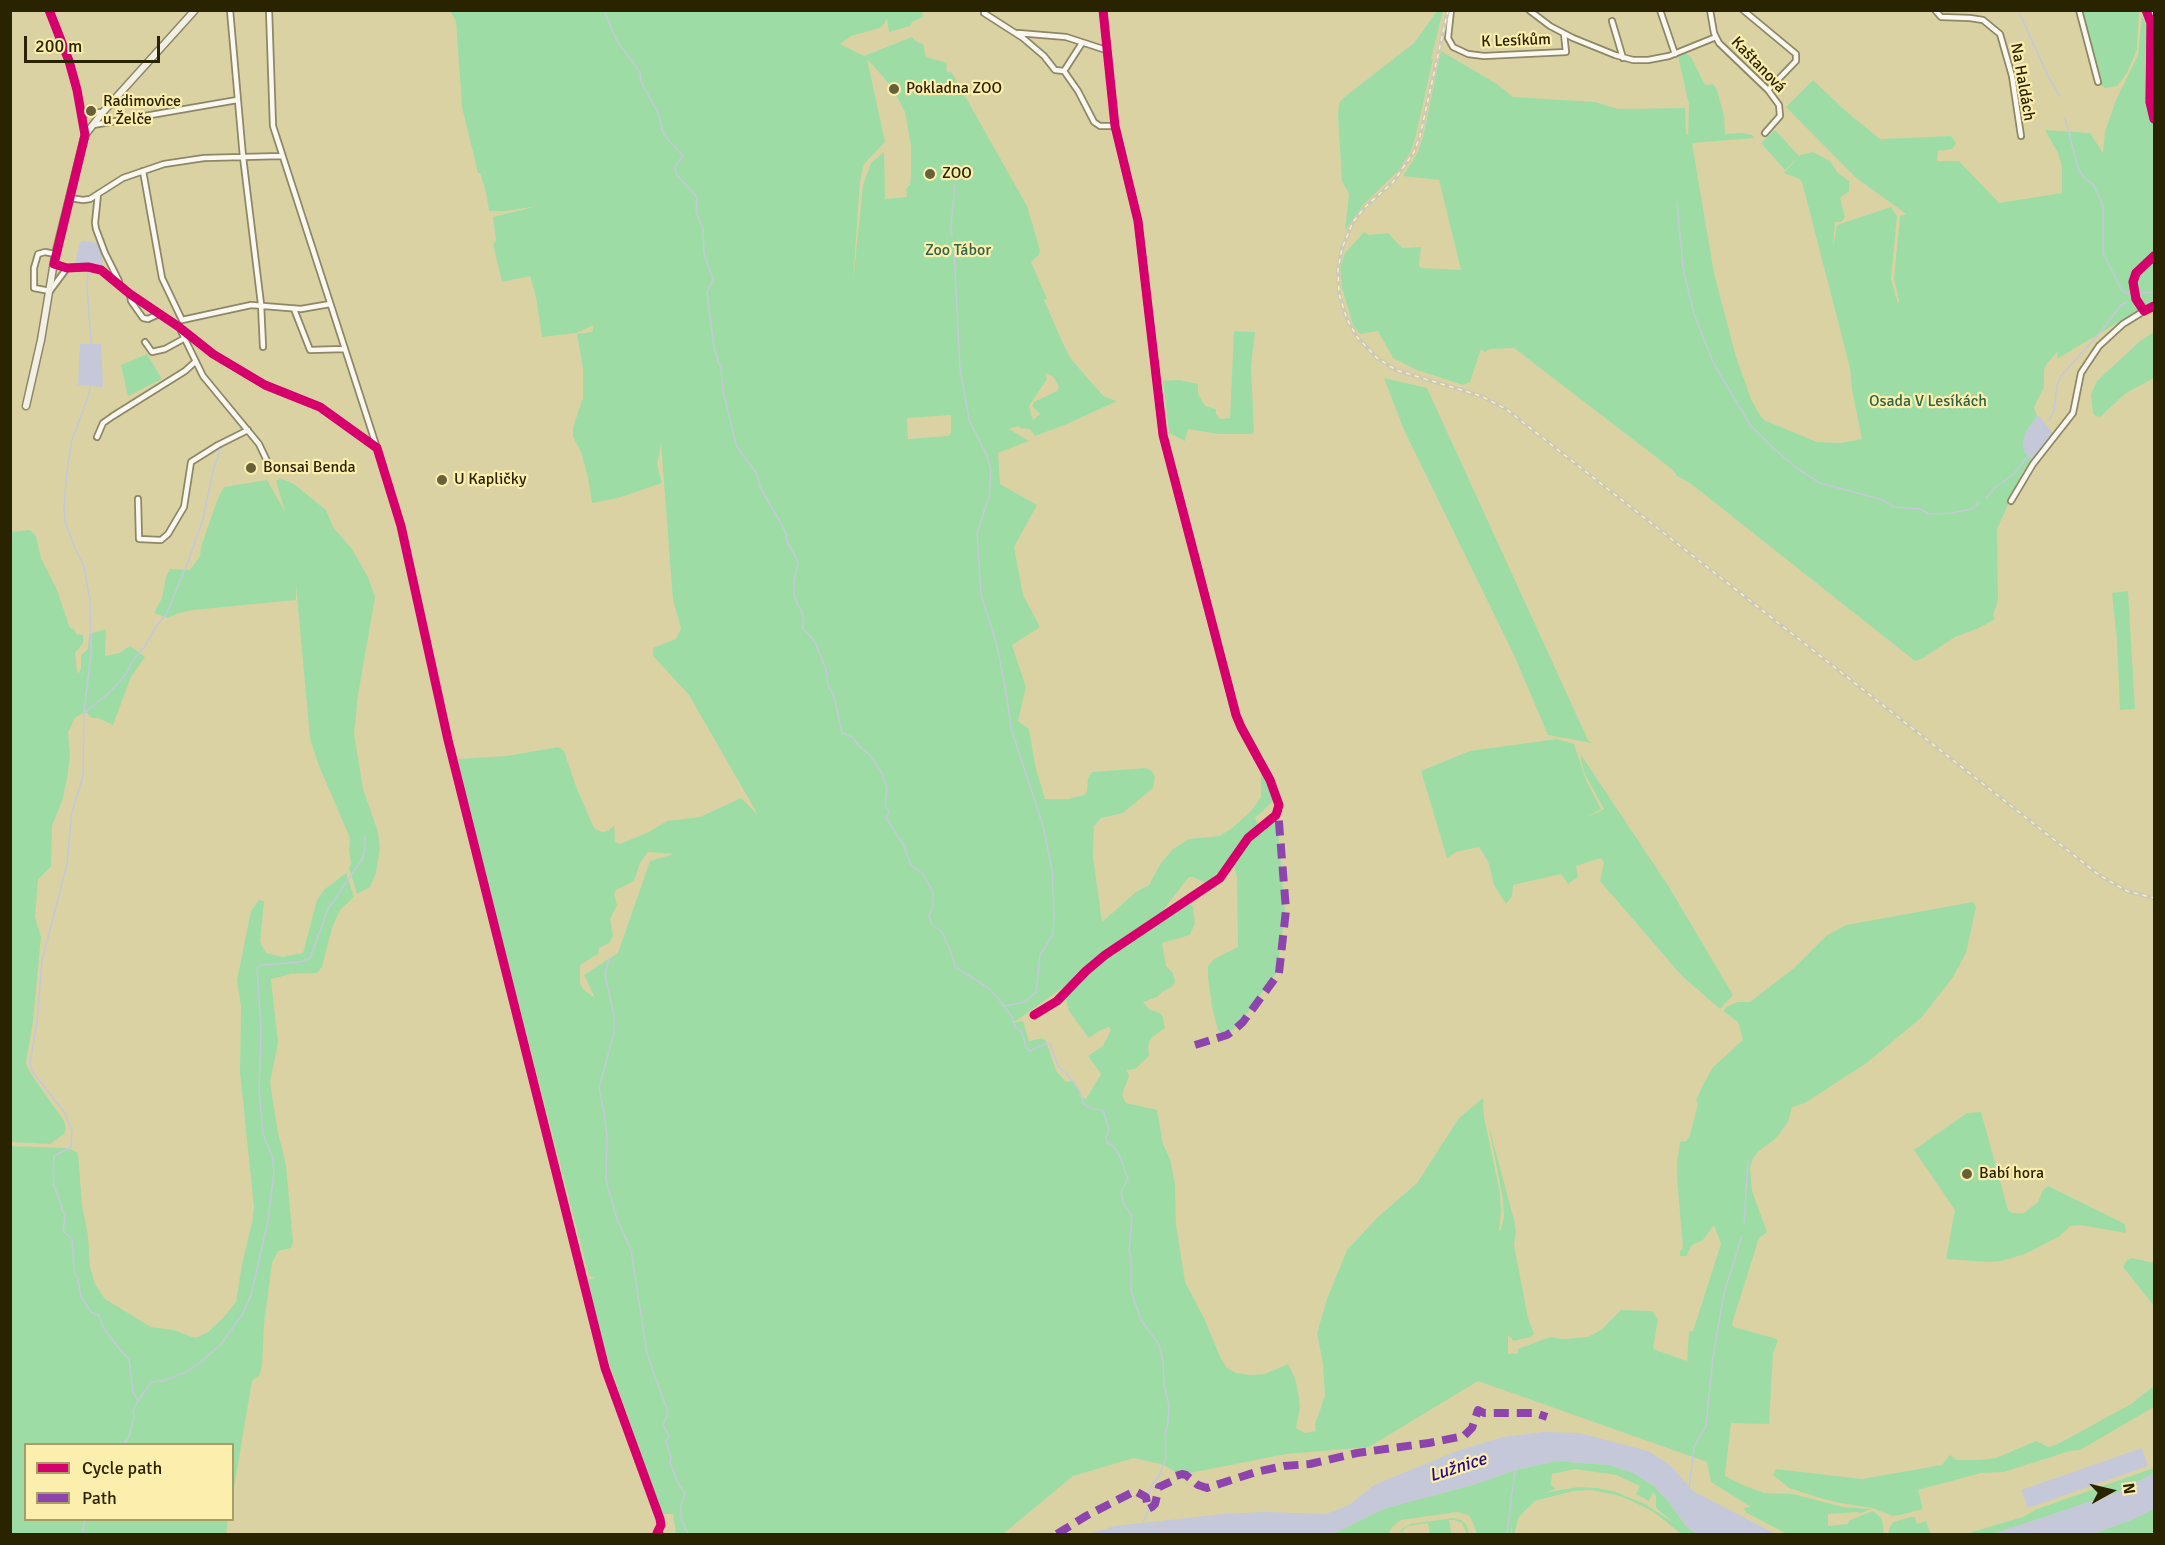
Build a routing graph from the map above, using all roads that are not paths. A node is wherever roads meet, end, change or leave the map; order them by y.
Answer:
1 (49, 10) edge
2 (195, 10) edge
3 (230, 10) edge
4 (268, 10) edge
5 (985, 10) edge
6 (1103, 10) edge
7 (1451, 10) edge
8 (1528, 10) edge
9 (1660, 10) edge
10 (1710, 10) edge
11 (1743, 10) edge
12 (1935, 10) edge
13 (2079, 10) edge
14 (2147, 10) edge
15 (2154, 14) edge
16 (1612, 21) dead end
17 (1017, 33) junction
18 (1564, 34) junction
19 (1716, 37) junction
20 (2154, 38) edge
21 (1082, 43) junction
22 (2151, 46) junction
23 (1106, 50) junction
24 (1675, 54) junction
25 (1623, 58) junction
26 (1064, 71) junction
27 (2098, 82) dead end
28 (1768, 90) junction
29 (237, 100) junction
30 (81, 105) junction
31 (103, 112) junction
32 (91, 113) junction
33 (82, 117) junction
34 (2154, 119) edge
35 (93, 125) junction
36 (1115, 126) junction
37 (1765, 133) dead end
38 (85, 135) junction
39 (2021, 136) dead end
40 (282, 156) junction
41 (243, 157) junction
42 (143, 171) junction
43 (98, 194) junction
44 (70, 198) junction
45 (56, 254) junction
46 (2154, 256) edge
47 (54, 264) junction
48 (67, 268) junction
49 (122, 286) junction
50 (50, 291) junction
51 (130, 294) junction
52 (261, 304) junction
53 (330, 304) junction
54 (2154, 306) edge
55 (294, 309) junction
56 (2144, 311) junction
57 (159, 314) junction
58 (182, 320) junction
59 (179, 327) junction
60 (185, 338) junction
61 (145, 342) dead end
62 (263, 347) dead end
63 (344, 349) junction
64 (195, 362) junction
65 (26, 406) dead end
66 (248, 430) junction
67 (96, 437) dead end
68 (268, 463) dead end
69 (138, 499) dead end
70 (2011, 501) dead end
71 (1034, 1015) dead end

1 - 30 street
2 - 31 street
3 - 29 street
4 - 40 street
5 - 17 street
6 - 23 street
7 - 18 street, K Lesíkům
8 - 18 street
9 - 24 street
10 - 19 street, Kaštanová
11 - 28 street
12 - 39 street, Na Haldách
13 - 27 street
14 - 15 street
14 - 22 street
16 - 25 street
17 - 21 street
17 - 26 street
18 - 25 street
19 - 24 street
19 - 28 street, Kaštanová
20 - 22 street
21 - 23 street
21 - 26 street
22 - 34 street
23 - 36 street
24 - 25 street
26 - 36 street
28 - 37 street, Kaštanová
29 - 35 street
29 - 41 street
30 - 32 street
30 - 33 street
31 - 32 street
31 - 35 street
32 - 33 street
33 - 38 street
35 - 38 street
36 - 71 street
38 - 44 street
40 - 41 street
40 - 53 street
41 - 42 street
41 - 52 street
42 - 43 street
42 - 58 street
43 - 44 street
43 - 49 street
44 - 45 street
45 - 47 street
45 - 50 street
46 - 56 street
47 - 48 street
47 - 50 street
48 - 49 street
48 - 50 street
49 - 51 street
50 - 65 street
51 - 57 street
51 - 57 street
52 - 55 street
52 - 58 street
52 - 62 street
53 - 55 street
53 - 63 street
54 - 56 street
55 - 63 street
56 - 70 street
57 - 59 street
58 - 59 street
59 - 60 street
59 - 63 street
60 - 61 street
60 - 64 street
64 - 66 street
64 - 67 street
66 - 68 street
66 - 69 street

